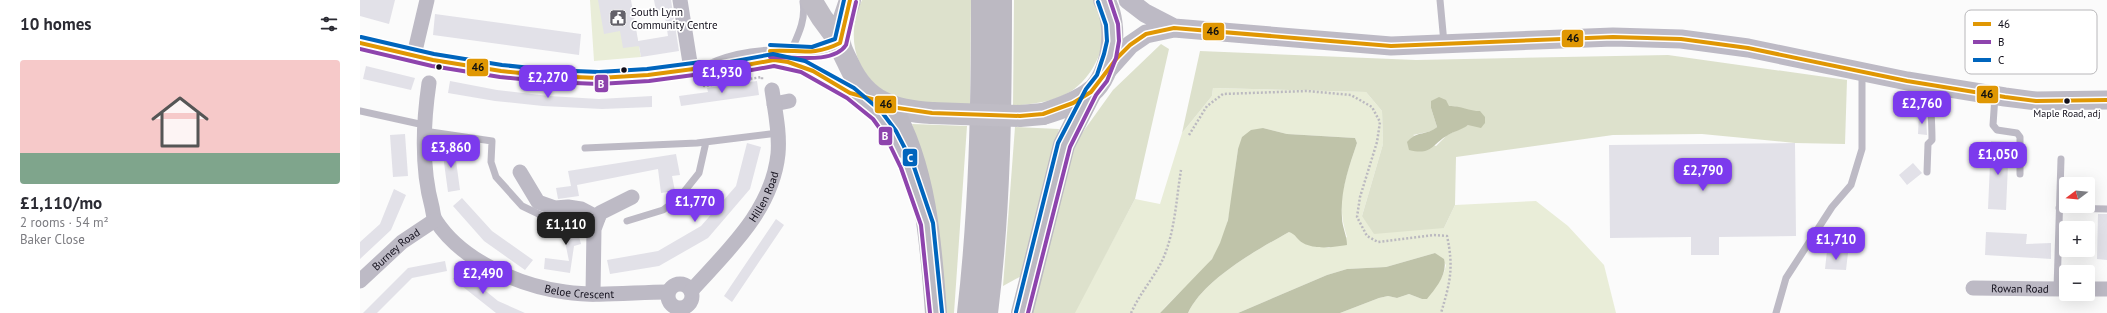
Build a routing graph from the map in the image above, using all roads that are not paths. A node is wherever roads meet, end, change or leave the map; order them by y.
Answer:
1 (427, 0) edge
2 (680, 0) edge
3 (803, 0) edge
4 (812, 0) edge
5 (850, 0) edge
6 (982, 0) edge
7 (1001, 0) edge
8 (1104, 0) edge
9 (1128, 0) edge
10 (1440, 0) edge
11 (1189, 29) junction
12 (840, 42) junction
13 (360, 43) edge
14 (1444, 45) junction
15 (791, 51) junction
16 (414, 56) junction
17 (696, 69) junction
18 (1862, 71) junction
19 (429, 84) dead end
20 (1096, 85) junction
21 (1931, 85) junction
22 (850, 93) junction
23 (1995, 96) junction
24 (2107, 100) edge
25 (789, 101) dead end
26 (885, 104) junction
27 (360, 111) edge
28 (424, 128) junction
29 (778, 133) junction
30 (706, 142) junction
31 (585, 148) dead end
32 (2061, 159) dead end
33 (520, 172) dead end
34 (1927, 172) dead end
35 (2020, 174) dead end
36 (2060, 177) edge
37 (632, 197) dead end
38 (2095, 209) edge
39 (2107, 209) edge
40 (2059, 213) edge
41 (545, 217) dead end
42 (598, 218) junction
43 (435, 220) junction
44 (627, 221) dead end
45 (927, 224) junction
46 (2061, 265) edge
47 (360, 281) edge
48 (1973, 288) dead end
49 (2059, 289) edge
50 (2095, 289) edge
51 (2107, 289) edge
52 (691, 291) junction
53 (668, 292) junction
54 (592, 294) junction
55 (683, 311) edge
56 (936, 313) edge
57 (968, 313) edge
58 (987, 313) edge
59 (1022, 313) edge
60 (1776, 313) edge

1 - 16 street
2 - 17 street
3 - 15 lane
4 - 12 main road
5 - 12 main road
6 - 57 highway
7 - 58 highway
8 - 20 main road
9 - 11 street
10 - 14 lane
11 - 14 street
11 - 20 street
12 - 15 lane
12 - 26 main road
13 - 16 street
14 - 18 street
15 - 17 lane
16 - 17 street
17 - 22 lane
18 - 21 street
18 - 60 lane
19 - 28 street, Beloe Crescent
20 - 26 main road, bridge
20 - 59 highway
21 - 23 street
21 - 34 lane
22 - 26 lane
22 - 45 lane
23 - 24 street
23 - 35 lane
25 - 29 street, Hillen Road
26 - 45 highway
27 - 28 lane
28 - 41 lane
28 - 43 street, Beloe Crescent
29 - 30 lane
29 - 52 street, Hillen Road
30 - 31 lane
30 - 44 lane
32 - 36 lane
33 - 42 street
37 - 42 street
38 - 39 lane
40 - 46 lane
42 - 54 street
43 - 47 street, Burney Road
43 - 54 street, Beloe Crescent
45 - 56 highway
48 - 49 street, Rowan Road
50 - 51 street
52 - 53 street
52 - 55 street, Hillen Road
53 - 54 street, Beloe Crescent
53 - 55 street, Hillen Road

